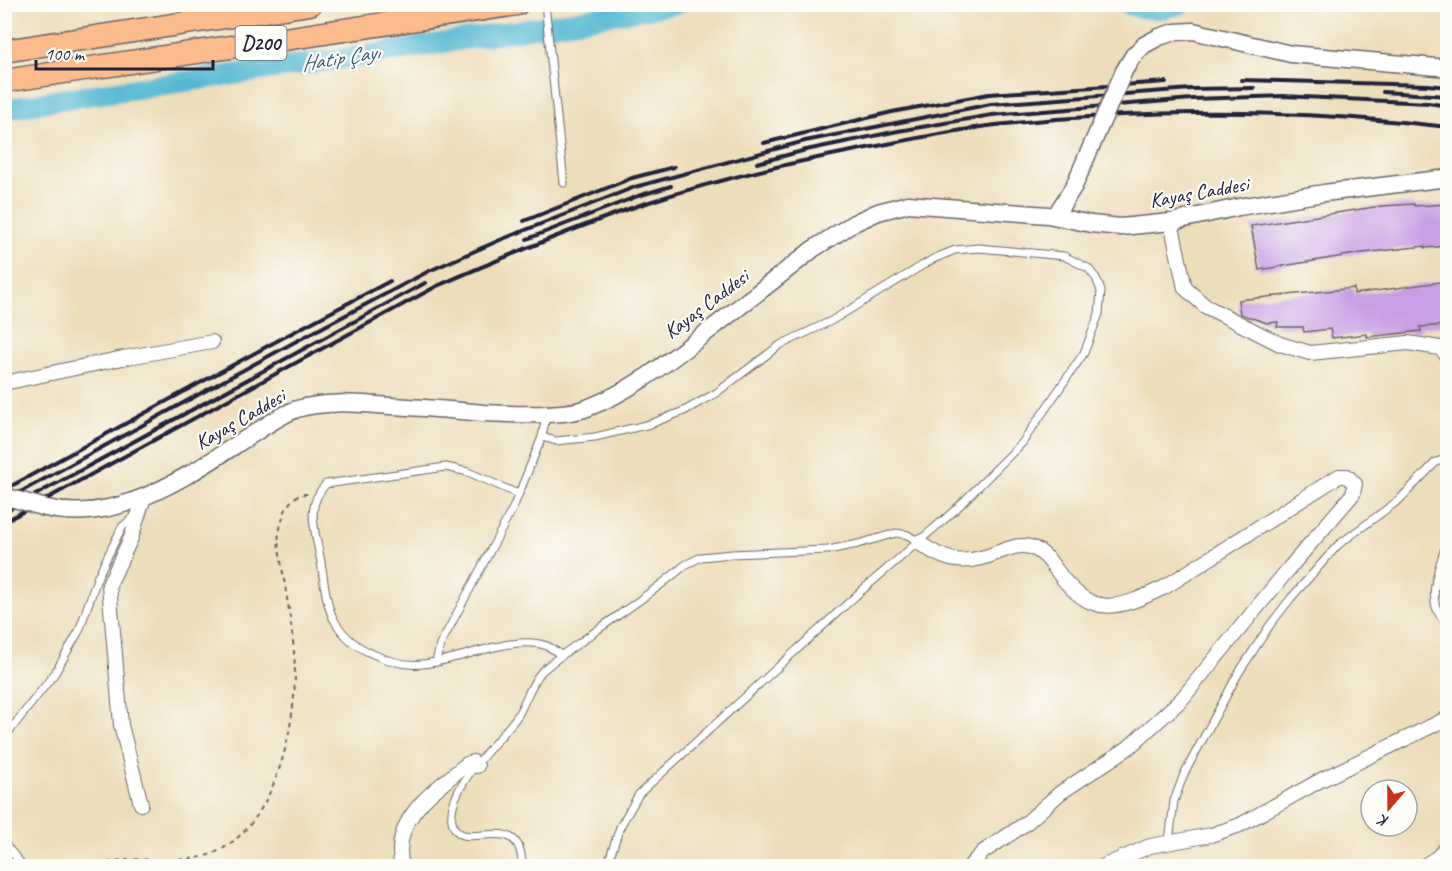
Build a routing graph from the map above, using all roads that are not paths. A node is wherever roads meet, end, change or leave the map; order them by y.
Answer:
1 (310, 4) edge
2 (545, 4) edge
3 (513, 5) edge
4 (4, 51) edge
5 (1448, 68) edge
6 (4, 81) edge
7 (1448, 178) edge
8 (564, 183) dead end
9 (1055, 216) junction
10 (1172, 222) junction
11 (212, 342) dead end
12 (1448, 356) edge
13 (4, 383) edge
14 (547, 413) junction
15 (542, 437) junction
16 (1448, 458) edge
17 (518, 494) junction
18 (4, 496) edge
19 (142, 505) junction
20 (1448, 538) edge
21 (918, 542) junction
22 (1448, 623) edge
23 (562, 656) junction
24 (436, 662) junction
25 (1448, 718) edge
26 (4, 738) edge
27 (477, 766) junction
28 (141, 804) dead end
29 (1169, 841) junction
30 (4, 843) edge
31 (1448, 846) edge
32 (23, 867) edge
33 (402, 867) edge
34 (522, 867) edge
35 (607, 867) edge
36 (970, 867) edge
37 (1104, 867) edge
38 (1424, 867) edge

1 - 4 highway, D200
2 - 8 lane
3 - 6 highway, D200
5 - 9 street, bridge
7 - 10 street, Kayaş Caddesi
9 - 10 street, Kayaş Caddesi
9 - 14 street, Kayaş Caddesi
10 - 12 street
11 - 13 street
14 - 15 lane
14 - 19 street, Kayaş Caddesi
15 - 17 lane
15 - 21 lane
16 - 29 lane
17 - 24 lane
17 - 24 lane
18 - 19 street, Kayaş Caddesi, bridge
19 - 26 lane
19 - 28 street
20 - 22 lane
21 - 23 lane
21 - 35 lane
21 - 36 street
23 - 24 lane
23 - 27 lane
25 - 29 street
27 - 33 street
27 - 34 lane
29 - 37 street
30 - 32 lane
31 - 38 street

